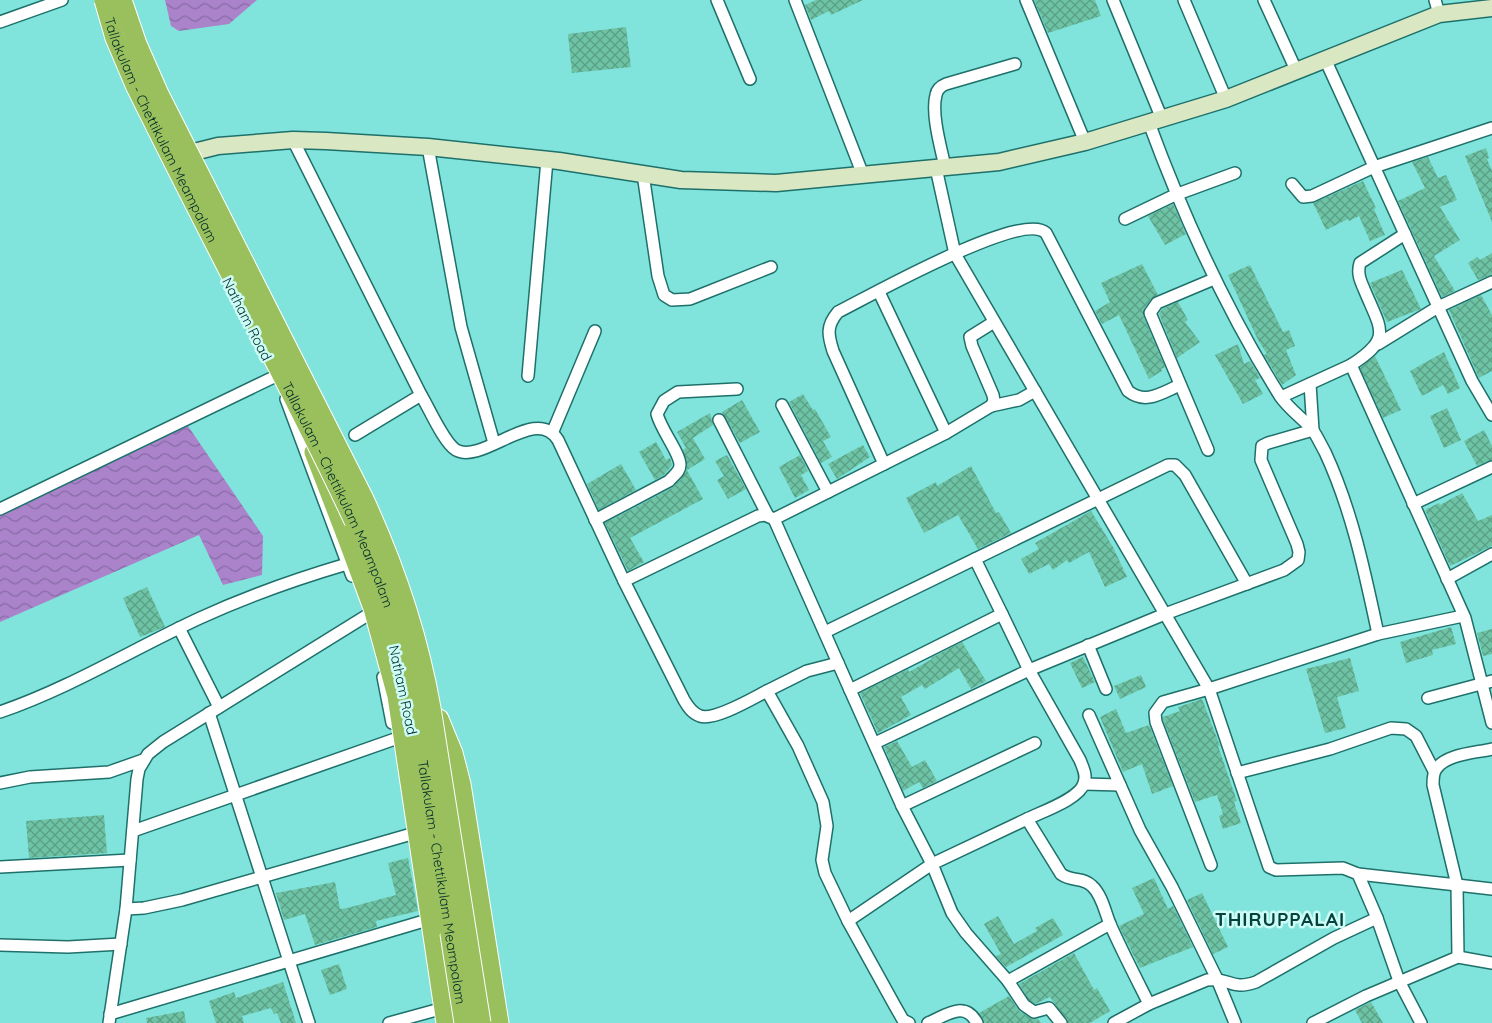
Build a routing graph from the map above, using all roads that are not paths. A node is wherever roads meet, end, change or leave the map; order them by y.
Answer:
1 (62, 0) edge
2 (99, 0) edge
3 (104, 0) edge
4 (122, 0) edge
5 (128, 0) edge
6 (717, 0) edge
7 (1026, 0) edge
8 (1113, 0) edge
9 (1184, 0) edge
10 (1264, 0) edge
11 (798, 1) edge
12 (1437, 7) edge
13 (1492, 8) edge
14 (0, 22) edge
15 (1325, 59) junction
16 (1015, 64) dead end
17 (1296, 70) junction
18 (750, 79) dead end
19 (1226, 99) junction
20 (1156, 121) junction
21 (1492, 128) edge
22 (293, 140) junction
23 (1084, 142) junction
24 (428, 146) junction
25 (194, 152) junction
26 (547, 160) junction
27 (169, 165) junction
28 (940, 167) junction
29 (1374, 167) junction
30 (1235, 173) dead end
31 (643, 174) junction
32 (863, 174) junction
33 (1292, 184) dead end
34 (1175, 195) junction
35 (1125, 219) dead end
36 (1405, 234) junction
37 (955, 254) junction
38 (771, 267) dead end
39 (1214, 279) junction
40 (1492, 282) edge
41 (879, 292) junction
42 (1438, 307) junction
43 (994, 322) junction
44 (595, 331) dead end
45 (1378, 344) junction
46 (1351, 365) junction
47 (528, 376) dead end
48 (278, 380) junction
49 (1310, 384) junction
50 (1180, 385) junction
51 (737, 390) dead end
52 (1035, 390) junction
53 (421, 395) junction
54 (1281, 397) junction
55 (782, 405) dead end
56 (991, 406) junction
57 (1492, 415) edge
58 (720, 420) dead end
59 (1313, 430) junction
60 (553, 431) junction
61 (946, 433) junction
62 (355, 435) dead end
63 (494, 443) junction
64 (312, 446) junction
65 (1208, 450) dead end
66 (884, 464) junction
67 (1492, 467) edge
68 (828, 492) junction
69 (1098, 499) junction
70 (1414, 504) junction
71 (0, 509) edge
72 (771, 517) junction
73 (595, 520) junction
74 (1492, 554) edge
75 (975, 559) junction
76 (347, 564) junction
77 (1447, 579) junction
78 (624, 581) junction
79 (1247, 584) junction
80 (1002, 614) junction
81 (1164, 614) junction
82 (366, 616) junction
83 (1463, 616) junction
84 (179, 628) junction
85 (825, 632) junction
86 (1378, 634) junction
87 (1088, 645) junction
88 (838, 663) junction
89 (1028, 670) junction
90 (1487, 683) edge
91 (1106, 689) dead end
92 (1209, 689) junction
93 (850, 690) junction
94 (767, 691) junction
95 (1428, 698) dead end
96 (214, 710) junction
97 (0, 712) edge
98 (1089, 715) dead end
99 (439, 719) junction
100 (1492, 723) edge
101 (395, 739) junction
102 (875, 742) junction
103 (1036, 743) dead end
104 (1492, 749) edge
105 (143, 760) junction
106 (1434, 771) junction
107 (1237, 773) junction
108 (0, 783) edge
109 (1084, 784) junction
110 (1120, 785) junction
111 (236, 796) junction
112 (902, 806) junction
113 (1027, 819) junction
114 (456, 825) junction
115 (428, 830) junction
116 (132, 831) junction
117 (408, 833) junction
118 (130, 860) junction
119 (932, 864) junction
120 (1211, 865) dead end
121 (0, 867) edge
122 (1358, 874) junction
123 (262, 876) junction
124 (1456, 885) junction
125 (1492, 889) edge
126 (126, 909) junction
127 (1377, 918) junction
128 (424, 921) junction
129 (848, 921) junction
130 (1110, 924) junction
131 (121, 944) junction
132 (0, 945) edge
133 (1458, 957) junction
134 (289, 961) junction
135 (1492, 963) edge
136 (1217, 979) junction
137 (1008, 981) junction
138 (1399, 981) junction
139 (1148, 1004) junction
140 (443, 1016) edge
141 (109, 1018) edge
142 (309, 1023) edge
143 (389, 1023) edge
144 (442, 1023) edge
145 (458, 1023) edge
146 (464, 1023) edge
147 (481, 1023) edge
148 (487, 1023) edge
149 (499, 1023) edge
150 (909, 1023) edge
151 (928, 1023) edge
152 (978, 1023) edge
153 (1061, 1023) edge
154 (1114, 1023) edge
155 (1235, 1023) edge
156 (1314, 1023) edge
157 (1421, 1023) edge

1 - 14 street
2 - 27 main road, Natham Road
3 - 146 highway, Tallakulam - Chettikulam Meampalam, bridge
4 - 147 highway, Tallakulam - Chettikulam Meampalam, bridge
5 - 25 main road, Natham Road
6 - 18 street
7 - 23 street
8 - 20 street
9 - 19 street
10 - 17 street
11 - 32 street
12 - 13 main road
12 - 15 main road
15 - 17 main road
15 - 29 street
16 - 28 street
17 - 19 main road
19 - 20 main road
20 - 23 main road
20 - 34 street
21 - 29 street
22 - 24 main road
22 - 25 main road
22 - 53 street
23 - 28 main road
24 - 26 main road
24 - 63 street
25 - 27 main road
25 - 99 main road, Natham Road
26 - 31 main road
26 - 47 street
27 - 48 main road, Natham Road
28 - 32 main road
28 - 37 street
29 - 33 street
29 - 36 street
30 - 34 street
31 - 32 main road
31 - 38 street
34 - 35 street
34 - 39 street
36 - 42 street
36 - 45 street
37 - 41 street
37 - 43 street
37 - 50 street
39 - 50 street
39 - 54 street
40 - 42 street
41 - 61 street
41 - 66 street
42 - 45 street
42 - 57 street
43 - 52 street
43 - 56 street
44 - 60 street
45 - 46 street
46 - 49 street
46 - 70 street
48 - 64 main road, Natham Road
48 - 71 street
48 - 76 street
49 - 54 street
49 - 59 street
50 - 65 street
51 - 73 street
52 - 56 street
52 - 69 street
53 - 62 street
53 - 63 street
54 - 59 street
55 - 68 street
56 - 61 street
58 - 72 street
59 - 79 street
59 - 86 street
60 - 63 street
60 - 73 street
61 - 66 street
64 - 115 main road, Natham Road
64 - 140 highway, bridge
66 - 68 street
67 - 70 street
68 - 72 street
69 - 75 street
69 - 79 street
69 - 81 street
70 - 77 street
72 - 78 street
72 - 85 street
73 - 78 street
74 - 77 street
75 - 80 street
75 - 85 street
76 - 82 street
76 - 84 street
77 - 83 street
78 - 94 street
79 - 81 street
80 - 89 street
80 - 93 street
81 - 87 street
81 - 92 street
82 - 96 street
82 - 101 street
83 - 86 street
83 - 90 street
84 - 96 street
84 - 97 street
85 - 88 street
86 - 92 street
87 - 89 street
87 - 91 street
88 - 93 street
88 - 94 street
89 - 102 street
89 - 109 street
90 - 95 street
90 - 100 street
92 - 107 street
92 - 120 street
93 - 102 street
94 - 129 street
96 - 105 street
96 - 111 street
98 - 110 street
99 - 114 main road, Natham Road
99 - 149 highway
101 - 111 street
101 - 117 street
102 - 112 street
103 - 112 street
104 - 106 street
105 - 108 street
105 - 116 street
106 - 107 street
106 - 124 street
107 - 122 street
109 - 110 street
109 - 113 street
110 - 136 street
111 - 116 street
111 - 123 street
112 - 119 street
113 - 119 street
113 - 130 street
114 - 115 street
114 - 148 main road, Natham Road
115 - 117 street
115 - 145 main road, Natham Road
116 - 118 street
117 - 123 street
117 - 128 street
118 - 121 street
118 - 126 street
119 - 129 street
119 - 137 street
122 - 124 street
122 - 127 street
123 - 126 street
123 - 134 street
124 - 125 street
124 - 133 street
126 - 131 street
127 - 136 street
127 - 138 street
128 - 134 street
128 - 140 street
129 - 150 street
130 - 137 street
130 - 139 street
131 - 132 street
131 - 141 street
133 - 135 street
133 - 138 street
134 - 141 street
134 - 142 street
136 - 139 street
136 - 155 street
137 - 153 street
138 - 156 street
138 - 157 street
139 - 154 street
140 - 143 street
140 - 144 street
151 - 152 street

